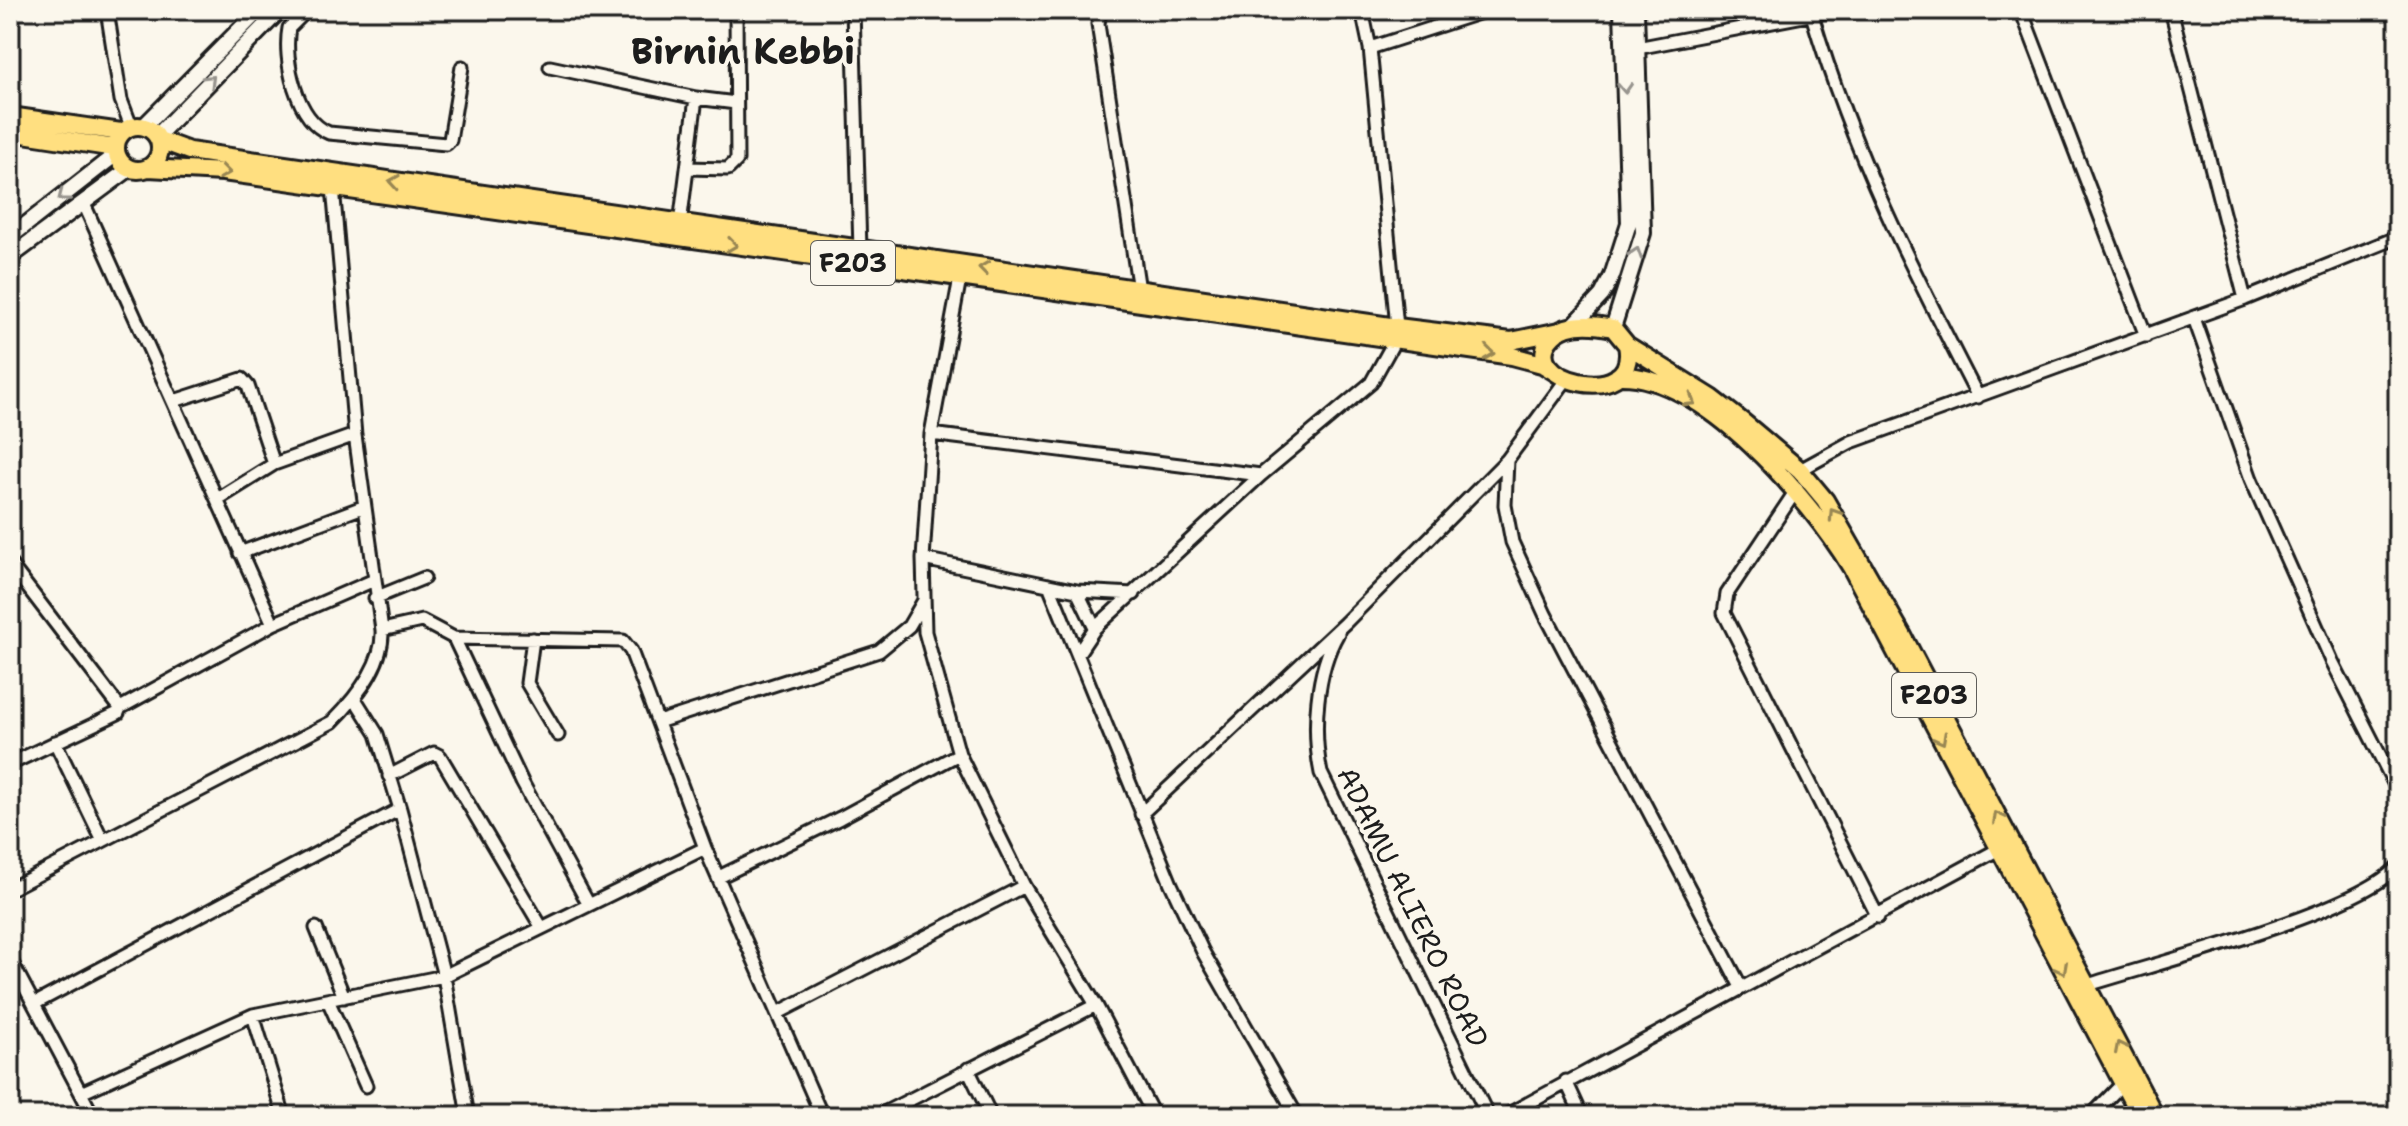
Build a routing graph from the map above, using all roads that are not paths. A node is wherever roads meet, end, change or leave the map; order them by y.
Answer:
1 (107, 10) edge
2 (280, 10) edge
3 (307, 10) edge
4 (736, 10) edge
5 (853, 10) edge
6 (1100, 10) edge
7 (1362, 10) edge
8 (1488, 10) edge
9 (1622, 10) edge
10 (1636, 10) edge
11 (1835, 10) edge
12 (2021, 10) edge
13 (2171, 10) edge
14 (253, 12) edge
15 (1812, 15) junction
16 (1370, 48) junction
17 (1637, 48) junction
18 (462, 67) dead end
19 (550, 67) dead end
20 (696, 98) junction
21 (736, 103) junction
22 (10, 116) edge
23 (10, 132) edge
24 (135, 138) junction
25 (148, 168) junction
26 (687, 168) junction
27 (129, 169) junction
28 (333, 187) junction
29 (84, 204) junction
30 (680, 224) junction
31 (10, 237) edge
32 (2398, 237) edge
33 (860, 250) junction
34 (10, 257) edge
35 (960, 278) junction
36 (1139, 290) junction
37 (2245, 299) junction
38 (2194, 318) junction
39 (1613, 328) junction
40 (1566, 329) junction
41 (1396, 334) junction
42 (2146, 336) junction
43 (1627, 345) junction
44 (1560, 376) junction
45 (1618, 376) junction
46 (1978, 397) junction
47 (174, 401) junction
48 (931, 434) junction
49 (355, 435) junction
50 (1507, 460) junction
51 (274, 464) junction
52 (1800, 470) junction
53 (1261, 475) junction
54 (1797, 489) junction
55 (218, 499) junction
56 (363, 507) junction
57 (240, 553) junction
58 (923, 559) junction
59 (10, 564) edge
60 (424, 578) dead end
61 (372, 581) junction
62 (1049, 585) junction
63 (1077, 591) junction
64 (1134, 594) junction
65 (375, 598) junction
66 (923, 601) junction
67 (1345, 623) junction
68 (273, 624) junction
69 (1095, 628) junction
70 (382, 630) junction
71 (454, 638) junction
72 (533, 639) junction
73 (1079, 652) junction
74 (355, 699) junction
75 (120, 708) junction
76 (658, 722) junction
77 (558, 735) dead end
78 (55, 742) junction
79 (959, 754) junction
80 (10, 764) edge
81 (389, 776) junction
82 (2398, 791) edge
83 (400, 809) junction
84 (1141, 814) junction
85 (102, 839) junction
86 (705, 848) junction
87 (1999, 849) junction
88 (2398, 866) edge
89 (719, 877) junction
90 (1024, 886) junction
91 (10, 889) edge
92 (589, 905) junction
93 (1878, 917) junction
94 (316, 928) dead end
95 (542, 928) junction
96 (10, 959) edge
97 (444, 976) junction
98 (2088, 985) junction
99 (1741, 987) junction
100 (344, 997) junction
101 (328, 1000) junction
102 (34, 1004) junction
103 (1096, 1005) junction
104 (778, 1013) junction
105 (253, 1015) junction
106 (968, 1069) junction
107 (2128, 1078) junction
108 (1566, 1081) junction
109 (366, 1086) dead end
110 (81, 1093) junction
111 (93, 1116) edge
112 (284, 1116) edge
113 (468, 1116) edge
114 (822, 1116) edge
115 (878, 1116) edge
116 (991, 1116) edge
117 (1154, 1116) edge
118 (1297, 1116) edge
119 (1488, 1116) edge
120 (1505, 1116) edge
121 (1582, 1116) edge
122 (2091, 1116) edge
123 (2140, 1116) edge
124 (2155, 1116) edge

1 - 24 street
24 -> 2 main road
3 - 18 street
4 - 21 street
5 - 33 street
6 - 36 street
7 - 16 street
8 - 16 street
9 -> 40 main road
10 - 17 main road
11 - 15 street
12 - 42 street
13 - 37 street
14 - 24 main road
15 - 17 street
15 - 46 street
16 - 41 street
39 -> 17 main road
19 - 20 street
20 - 21 street
20 - 26 street
21 - 26 street
22 - 24 main road, F203
23 - 24 main road, F203
24 - 25 main road
24 - 27 main road
30 -> 24 main road, F203
24 -> 31 main road
25 - 27 main road
25 -> 28 main road, F203
26 - 30 street
27 - 29 main road
28 -> 35 main road, F203
28 - 49 street
29 - 34 main road
29 - 47 street
30 - 33 main road, F203
32 - 37 street
36 -> 33 main road, F203
35 - 41 main road, F203
35 - 48 street
36 - 41 main road, F203
37 - 38 street
38 - 42 street
38 - 82 street
39 - 40 main road
39 - 43 main road
40 - 41 main road, F203
40 - 44 main road
41 -> 44 main road, F203
41 - 53 street
42 - 46 street
43 - 45 main road
43 - 52 main road, F203
44 - 45 main road
44 - 50 street
45 -> 54 main road, F203
46 - 52 street
47 - 51 street
47 - 55 street
48 - 53 street
48 - 58 street
49 - 51 street
49 - 56 street
50 - 67 street
50 - 99 street
51 - 55 street
98 -> 52 main road, F203
53 - 64 street
54 -> 87 main road, F203
54 - 93 street
55 - 57 street
56 - 57 street
56 - 61 street
57 - 68 street
58 - 62 street
58 - 66 street
59 - 75 street
60 - 65 street
61 - 65 street
61 - 68 street
62 - 63 street
62 - 73 street
63 - 64 street
63 - 69 street
64 - 69 street
65 - 70 street
66 - 76 street
66 - 79 street
67 - 84 street
67 - 119 street, ADAMU ALIERO ROAD
68 - 75 street
69 - 73 street
70 - 71 street
70 - 74 street
71 - 72 street
71 - 92 street
72 - 76 street
72 - 77 street
73 - 84 street
74 - 81 street
74 - 85 street
75 - 78 street
76 - 86 street
78 - 80 street
78 - 85 street
79 - 89 street
79 - 90 street
81 - 83 street
81 - 95 street
83 - 97 street
83 - 102 street
84 - 118 street
85 - 91 street
86 - 89 street
86 - 92 street
87 - 93 street
87 -> 107 main road, F203
88 - 98 street
89 - 104 street
90 - 103 street
90 - 104 street
92 - 95 street
93 - 99 street
94 - 100 street
95 - 97 street
96 - 102 street
97 - 100 street
97 - 113 street
107 -> 98 main road, F203
99 - 108 street
100 - 101 street
101 - 105 street
101 - 109 street
102 - 110 street
103 - 106 street
103 - 117 street
104 - 114 street
105 - 110 street
105 - 112 street
106 - 115 street
106 - 116 street
107 - 122 street
107 - 123 main road, F203
107 - 124 main road, F203
108 - 120 street
108 - 121 street
110 - 111 street

